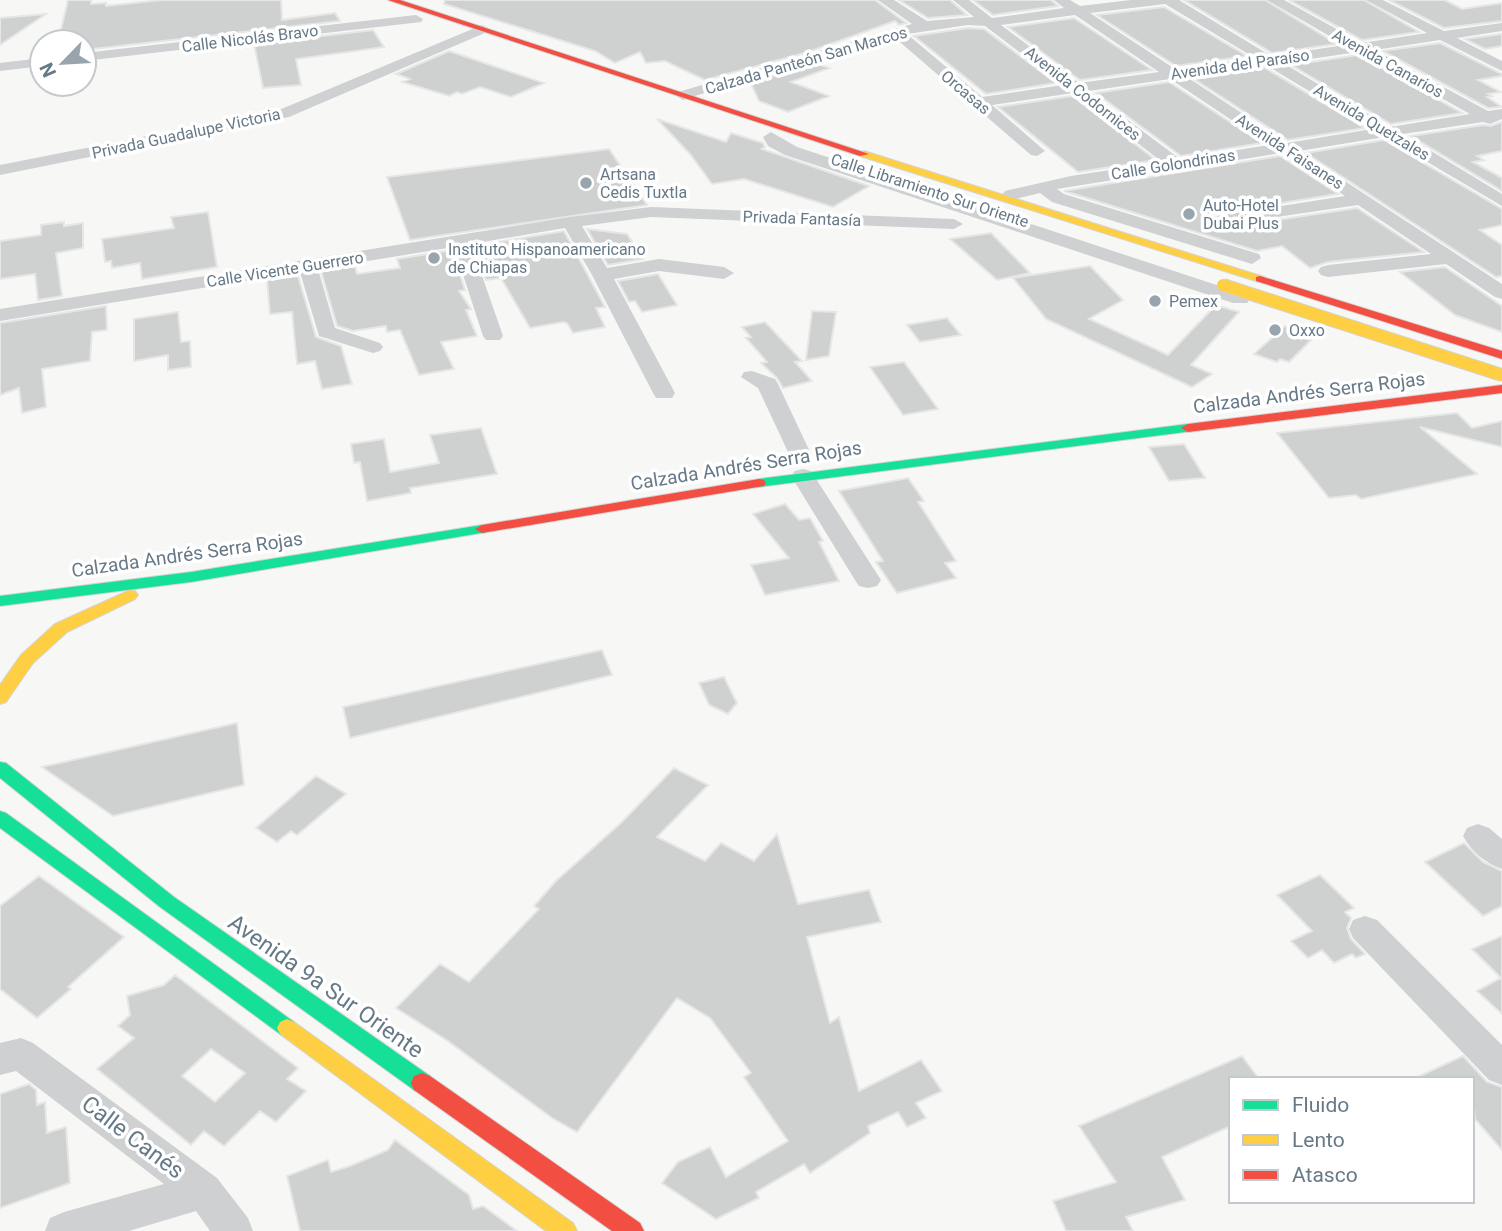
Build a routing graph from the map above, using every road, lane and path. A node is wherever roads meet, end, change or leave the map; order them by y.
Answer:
1 (885, 0) edge
2 (960, 0) edge
3 (1061, 0) edge
4 (1163, 0) edge
5 (1169, 0) edge
6 (1274, 0) edge
7 (1373, 0) edge
8 (385, 3) edge
9 (1077, 11) junction
10 (416, 19) junction
11 (990, 22) junction
12 (924, 26) junction
13 (1502, 27) edge
14 (482, 29) junction
15 (896, 32) junction
16 (1440, 34) junction
17 (465, 36) junction
18 (1360, 47) junction
19 (98, 55) edge
20 (1269, 61) junction
21 (28, 64) edge
22 (0, 67) edge
23 (1502, 67) edge
24 (1171, 74) junction
25 (1075, 88) junction
26 (683, 95) junction
27 (978, 102) junction
28 (1502, 114) edge
29 (1484, 116) junction
30 (1502, 126) edge
31 (1387, 131) junction
32 (777, 133) junction
33 (1283, 146) junction
34 (1037, 151) dead end
35 (1176, 164) junction
36 (0, 170) edge
37 (1042, 187) junction
38 (1011, 195) junction
39 (1363, 199) junction
40 (1502, 201) edge
41 (1217, 221) dead end
42 (569, 222) junction
43 (954, 224) dead end
44 (461, 240) junction
45 (1252, 258) dead end
46 (1448, 258) junction
47 (308, 266) junction
48 (1328, 271) dead end
49 (724, 273) dead end
50 (602, 275) junction
51 (1502, 293) edge
52 (0, 315) edge
53 (493, 336) dead end
54 (373, 347) dead end
55 (1502, 349) edge
56 (1502, 355) edge
57 (1466, 373) junction
58 (1502, 373) edge
59 (1443, 375) dead end
60 (752, 377) dead end
61 (1502, 387) edge
62 (664, 393) dead end
63 (801, 459) junction
64 (191, 577) junction
65 (868, 580) dead end
66 (0, 601) edge
67 (0, 698) edge
68 (0, 768) edge
69 (0, 818) edge
70 (1478, 836) dead end
71 (1502, 857) edge
72 (1365, 929) dead end
73 (10, 1057) edge
74 (1502, 1069) edge
75 (204, 1191) junction
76 (64, 1231) edge
77 (234, 1231) edge
78 (565, 1231) edge
79 (632, 1231) edge

1 - 12 street, Calzada Panteón San Marcos
2 - 11 street, Avenida Codornices
3 - 9 street, Avenida Faisanes
4 - 9 street
5 - 20 street, Avenida Quetzales
6 - 18 street, Avenida Canarios
7 - 16 street
8 - 10 main road, Calle Libramiento Sur Oriente
8 - 14 main road, Calle Libramiento Sur Oriente
9 - 11 street
9 - 24 street, Avenida Faisanes
10 - 17 main road, Calle Libramiento Sur Oriente
10 - 19 street, Calle Nicolás Bravo
11 - 12 street
11 - 25 street, Avenida Codornices
12 - 15 street, Calzada Panteón San Marcos
13 - 16 street, Avenida del Paraíso
14 - 17 street, Privada Guadalupe Victoria
14 - 26 main road, Calle Libramiento Sur Oriente
15 - 26 street, Calzada Panteón San Marcos
15 - 27 street, Orcasas
16 - 18 street, Avenida del Paraíso
16 - 23 street
17 - 32 main road, Calle Libramiento Sur Oriente
17 - 36 street, Privada Guadalupe Victoria
18 - 20 street, Avenida del Paraíso
18 - 29 street, Avenida Canarios
20 - 24 street, Avenida del Paraíso
20 - 31 street, Avenida Quetzales
21 - 22 street
24 - 25 street, Avenida del Paraíso
24 - 33 street, Avenida Faisanes
25 - 27 street, Avenida del Paraíso
25 - 35 street, Avenida Codornices
26 - 32 main road, Calle Libramiento Sur Oriente
27 - 34 street, Orcasas
28 - 29 street, Calle Golondrinas
29 - 30 street, Avenida Canarios
29 - 31 street, Calle Golondrinas
31 - 33 street, Calle Golondrinas
31 - 40 street, Avenida Quetzales
32 - 38 street
32 - 56 main road, Calle Libramiento Sur Oriente
32 - 57 street
32 - 58 main road, Calle Libramiento Sur Oriente, bridge
33 - 35 street, Calle Golondrinas
33 - 39 street, Avenida Faisanes
35 - 37 street, Calle Golondrinas
37 - 38 street, Calle Golondrinas
37 - 45 street
38 - 55 street
39 - 41 street
39 - 46 street, Avenida Faisanes
42 - 43 street, Privada Fantasía
42 - 44 street, Calle Vicente Guerrero
42 - 50 street
44 - 47 street, Calle Vicente Guerrero
44 - 53 street
46 - 48 street
46 - 51 street, Avenida Faisanes
47 - 52 street, Calle Vicente Guerrero
47 - 54 street
49 - 50 street
50 - 62 street
57 - 58 main road, Calzada Andrés Serra Rojas
57 - 59 main road, Calzada Andrés Serra Rojas
57 - 61 street
60 - 63 street
61 - 63 main road, Calzada Andrés Serra Rojas
63 - 64 main road, Calzada Andrés Serra Rojas
63 - 65 street
64 - 66 main road, Calzada Andrés Serra Rojas
64 - 67 main road
68 - 79 main road, Avenida 9a Sur Oriente
69 - 78 main road
70 - 71 street
72 - 74 street
73 - 75 street, Calle Canés
75 - 76 street
75 - 77 street, Calle Canés

